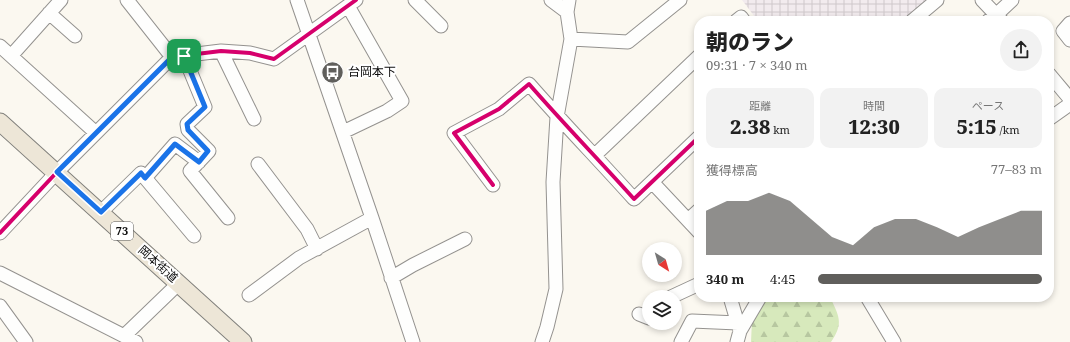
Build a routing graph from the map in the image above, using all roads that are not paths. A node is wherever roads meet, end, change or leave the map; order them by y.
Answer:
1 (61, 0) edge
2 (127, 0) edge
3 (297, 0) edge
4 (415, 0) edge
5 (551, 0) edge
6 (680, 0) edge
7 (936, 0) edge
8 (982, 0) edge
9 (1012, 0) edge
10 (352, 3) edge
11 (568, 6) edge
12 (49, 13) junction
13 (918, 16) edge
14 (993, 16) edge
15 (998, 16) edge
16 (1070, 23) edge
17 (441, 26) dead end
18 (309, 34) junction
19 (75, 36) dead end
20 (571, 39) junction
21 (1070, 40) edge
22 (0, 46) edge
23 (221, 51) junction
24 (11, 56) junction
25 (178, 56) junction
26 (694, 61) edge
27 (1054, 80) edge
28 (1070, 99) edge
29 (1070, 104) edge
30 (1054, 115) edge
31 (557, 117) junction
32 (254, 119) dead end
33 (0, 122) edge
34 (343, 132) junction
35 (96, 133) junction
36 (694, 141) edge
37 (595, 155) junction
38 (199, 162) junction
39 (258, 164) dead end
40 (57, 172) junction
41 (145, 178) junction
42 (652, 182) junction
43 (493, 185) dead end
44 (101, 212) junction
45 (694, 215) edge
46 (228, 218) dead end
47 (372, 218) junction
48 (688, 220) junction
49 (694, 227) edge
50 (0, 234) edge
51 (194, 236) dead end
52 (465, 239) dead end
53 (317, 249) junction
54 (0, 273) edge
55 (391, 278) junction
56 (179, 283) junction
57 (694, 286) edge
58 (682, 292) edge
59 (249, 295) dead end
60 (731, 302) edge
61 (757, 302) edge
62 (870, 302) edge
63 (0, 306) edge
64 (738, 332) edge
65 (124, 336) junction
66 (26, 342) edge
67 (136, 342) edge
68 (243, 342) edge
69 (412, 342) edge
70 (542, 342) edge
71 (680, 342) edge
72 (894, 342) edge

1 - 12 street
2 - 25 street
3 - 18 street
4 - 17 street
5 - 11 street
6 - 20 street
7 - 13 street
8 - 14 street
9 - 15 street
10 - 18 street
10 - 34 street
11 - 20 street
12 - 19 street
12 - 24 street
16 - 21 street
18 - 23 street
18 - 34 street
20 - 31 street
22 - 24 street
23 - 25 street
23 - 32 street
24 - 35 street
25 - 35 street
25 - 38 street
26 - 37 street
27 - 28 street
29 - 30 street
31 - 37 street
31 - 43 street
31 - 70 street
33 - 40 main road, 岡本街道 / 73
34 - 47 street
35 - 40 street
36 - 42 street
37 - 42 street
38 - 41 street
38 - 46 street
39 - 53 street
40 - 44 main road, 岡本街道 / 73
40 - 50 street
41 - 44 street
41 - 51 street
42 - 48 street
44 - 56 main road, 岡本街道 / 73
45 - 48 street
47 - 53 street
47 - 55 street
48 - 49 street
52 - 55 street
53 - 59 street
54 - 65 street
55 - 69 street
56 - 65 street
56 - 68 main road, 岡本街道 / 73
57 - 58 street
60 - 64 street
61 - 64 street
62 - 72 street
63 - 66 street
64 - 71 street
65 - 67 street

